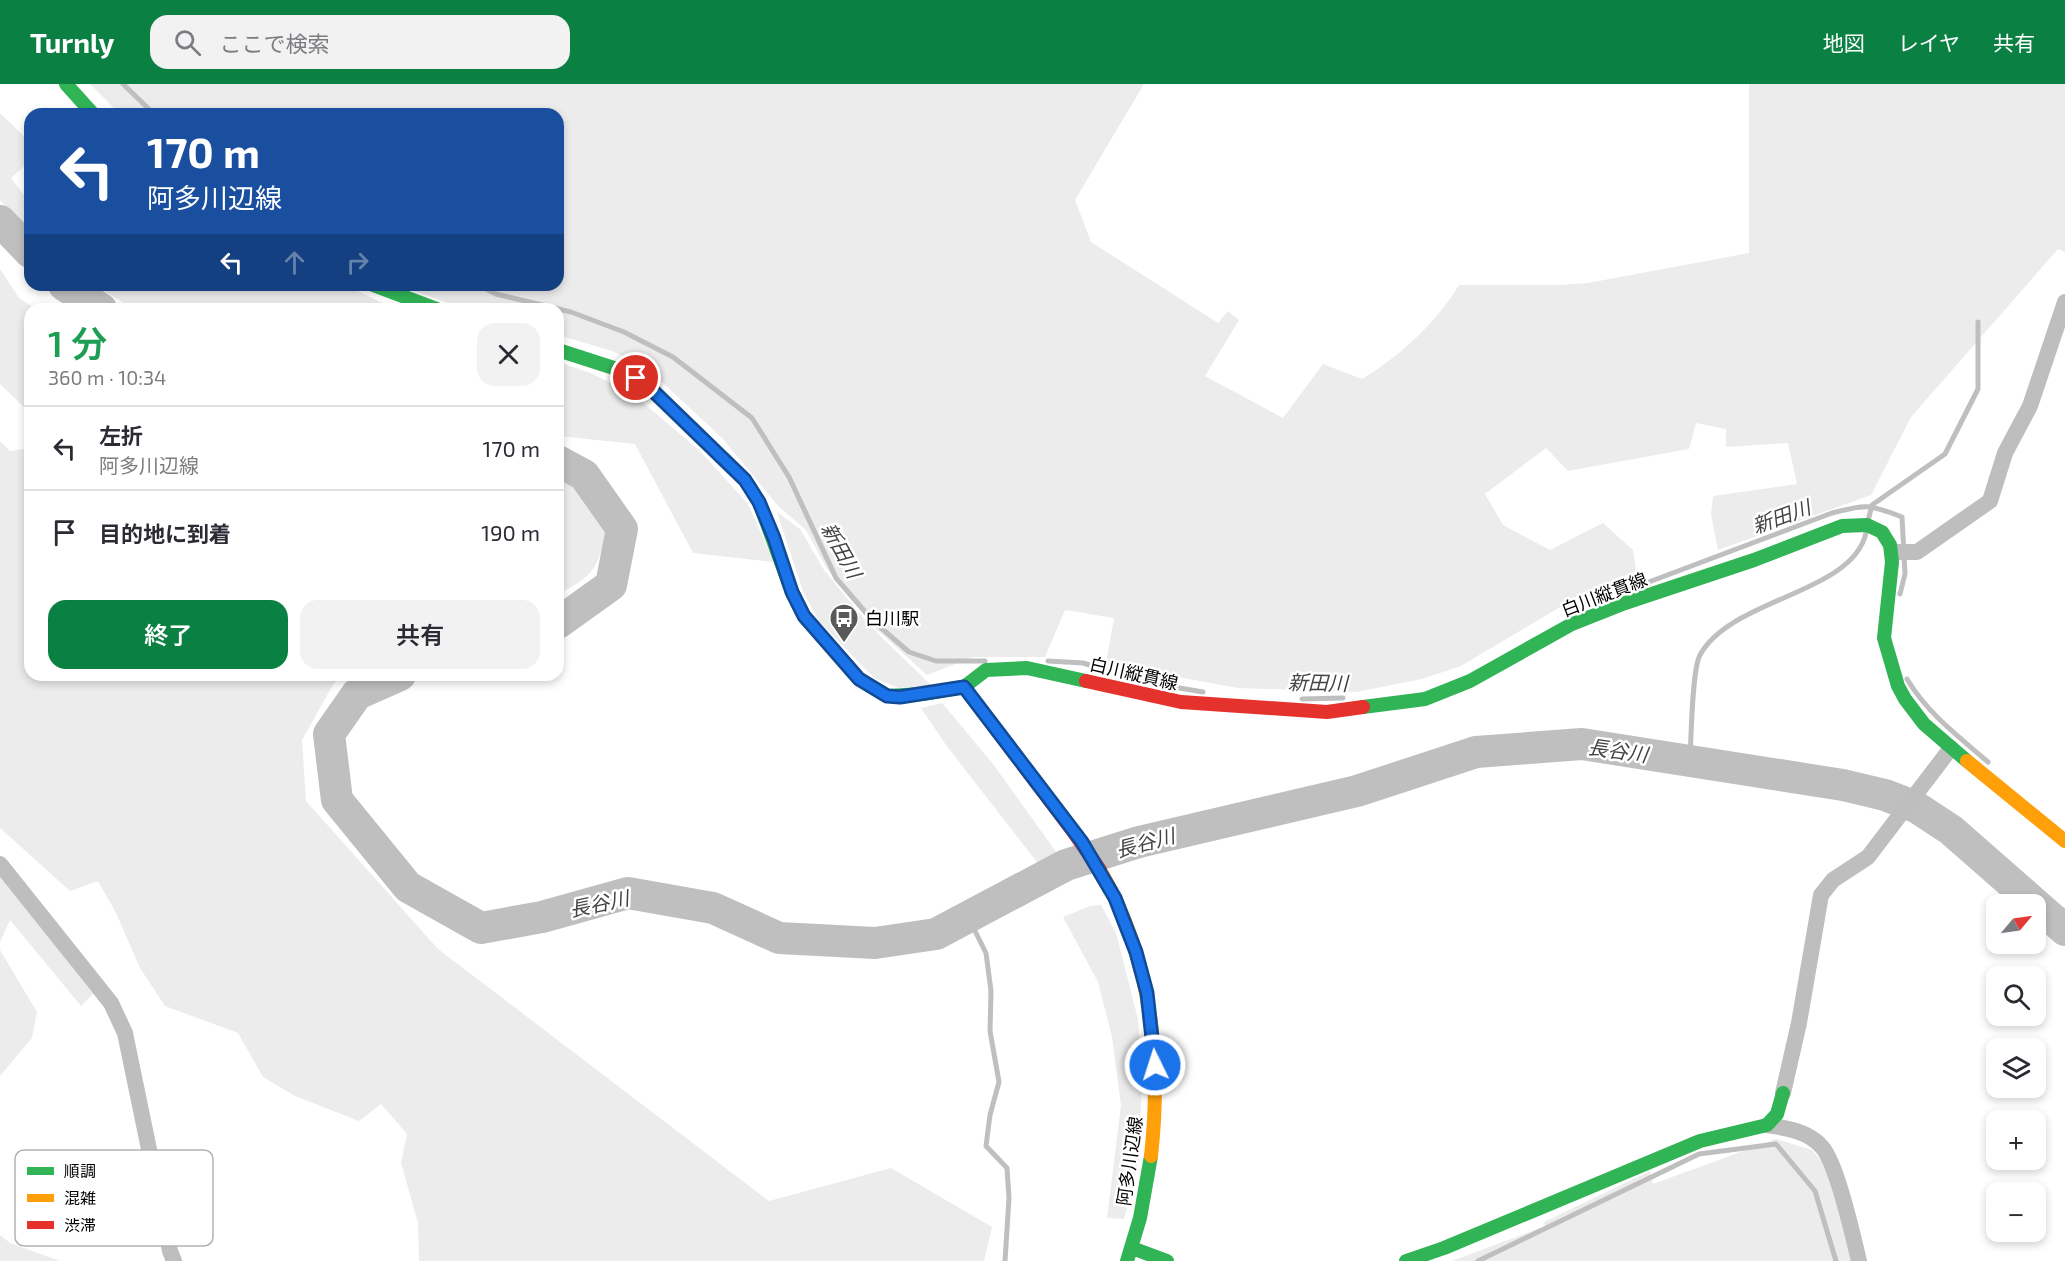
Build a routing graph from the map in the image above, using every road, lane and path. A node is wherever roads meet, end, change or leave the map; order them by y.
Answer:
1 (66, 84) edge
2 (88, 108) edge
3 (389, 291) edge
4 (2065, 302) edge
5 (421, 303) edge
6 (564, 352) edge
7 (1903, 552) junction
8 (964, 687) junction
9 (1951, 748) junction
10 (2065, 842) edge
11 (0, 864) edge
12 (1783, 1093) joint
13 (1767, 1125) junction
14 (149, 1150) edge
15 (169, 1246) edge
16 (1129, 1255) edge
17 (174, 1261) edge
18 (1167, 1261) edge
19 (1406, 1261) edge
20 (1859, 1261) edge

1 - 2 street
3 - 5 street
4 - 7 street
6 - 8 street
7 - 8 street, 白川縦貫線
7 - 9 street
8 - 16 street, 阿多川辺線
9 - 10 street
9 - 12 street
11 - 14 street
12 - 13 street
13 - 19 street
13 - 20 street
15 - 17 street
16 - 18 street

